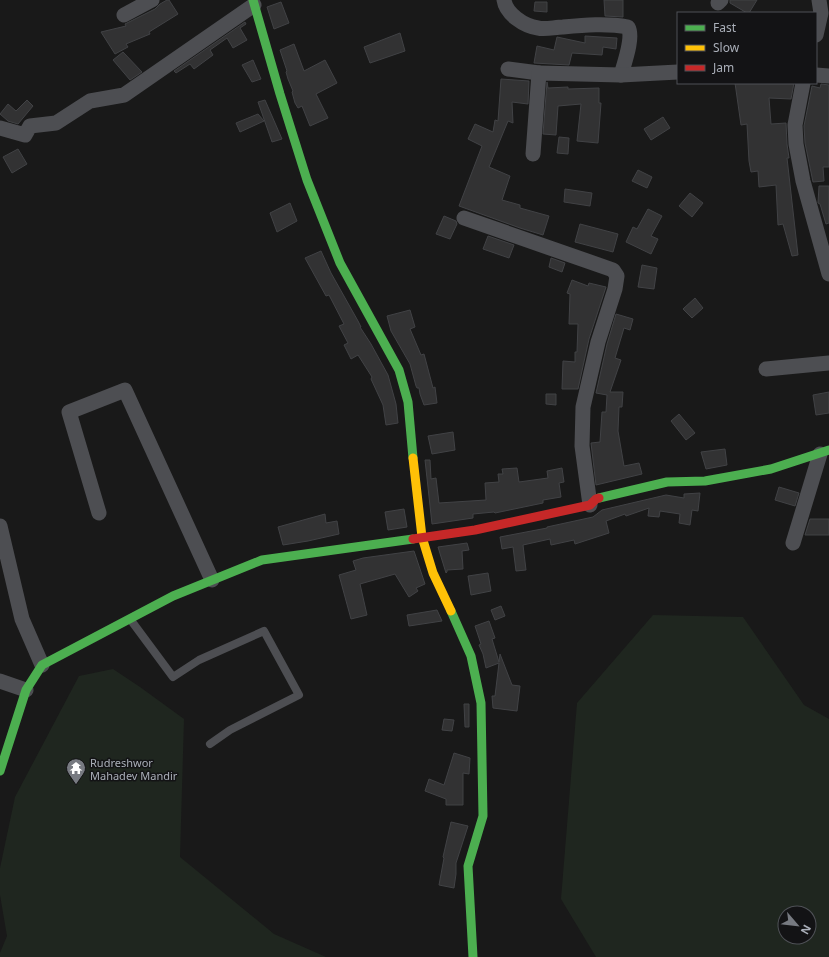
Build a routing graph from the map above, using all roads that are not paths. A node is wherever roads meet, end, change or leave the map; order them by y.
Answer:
1 (152, 0) edge
2 (504, 0) edge
3 (819, 0) edge
4 (254, 3) edge
5 (124, 15) dead end
6 (817, 30) edge
7 (508, 70) dead end
8 (677, 72) edge
9 (539, 73) junction
10 (817, 75) edge
11 (621, 76) junction
12 (829, 76) edge
13 (803, 84) edge
14 (0, 128) edge
15 (533, 154) dead end
16 (464, 218) dead end
17 (829, 274) edge
18 (829, 363) edge
19 (766, 369) dead end
20 (824, 452) edge
21 (590, 505) junction
22 (99, 513) dead end
23 (0, 528) edge
24 (422, 537) junction
25 (793, 543) dead end
26 (212, 580) junction
27 (130, 619) junction
28 (42, 665) junction
29 (0, 681) edge
30 (26, 690) junction
31 (210, 744) dead end
32 (0, 771) edge
33 (473, 957) edge

1 - 5 street
2 - 11 street
3 - 6 street
4 - 14 street
4 - 24 street
7 - 9 street
8 - 11 street
9 - 11 street
9 - 15 street
10 - 12 street
13 - 17 street
16 - 21 street
18 - 19 street
20 - 21 street
20 - 25 street
21 - 24 street
22 - 26 street
23 - 28 street
24 - 26 street
24 - 33 street
26 - 27 street
27 - 28 street
27 - 31 lane
28 - 30 street
29 - 30 street
30 - 32 street

